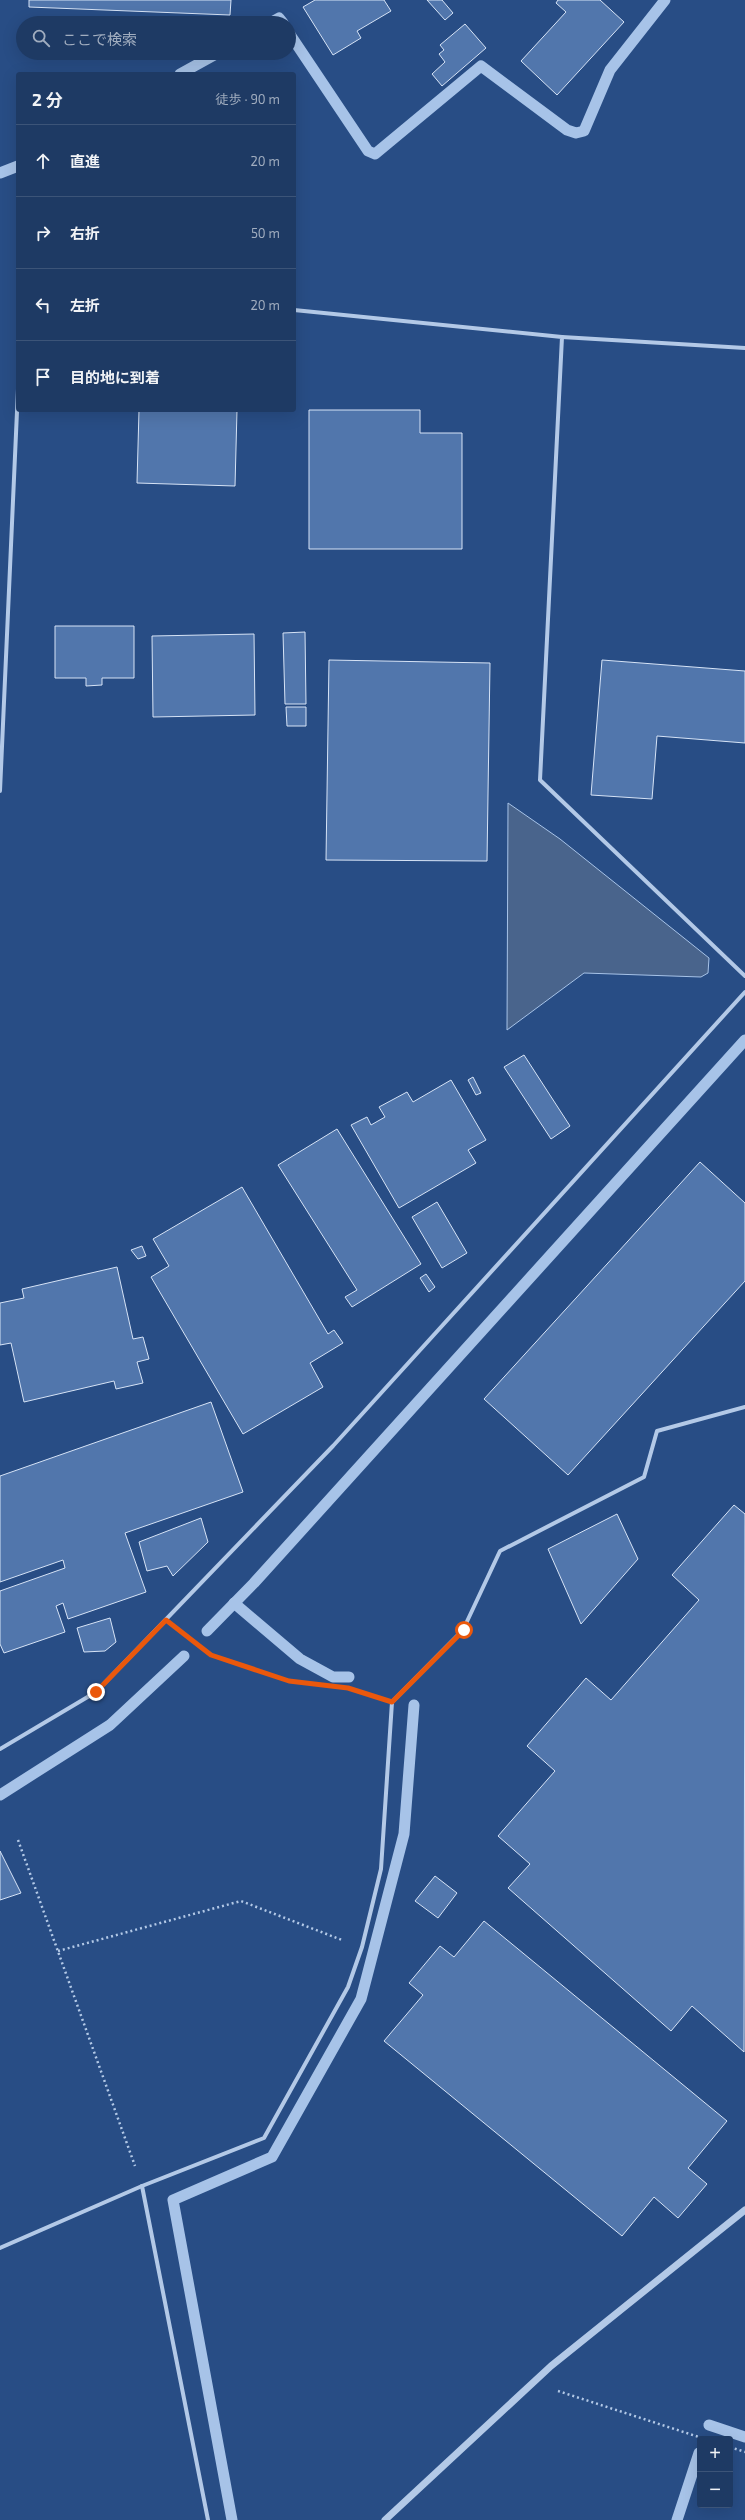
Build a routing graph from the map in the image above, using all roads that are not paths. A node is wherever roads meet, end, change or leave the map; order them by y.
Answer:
1 (296, 310) edge
2 (562, 337) junction
3 (745, 348) edge
4 (17, 412) edge
5 (0, 791) edge
6 (745, 976) edge
7 (745, 992) edge
8 (745, 1407) edge
9 (166, 1620) junction
10 (392, 1702) junction
11 (0, 1749) edge
12 (142, 2186) junction
13 (745, 2210) edge
14 (0, 2248) edge
15 (208, 2520) edge
16 (385, 2520) edge

1 - 2 street
2 - 3 street
2 - 6 street
4 - 5 street
7 - 9 street
8 - 10 street
9 - 10 lane
9 - 11 street
10 - 12 street
12 - 14 street
12 - 15 street
13 - 16 street

